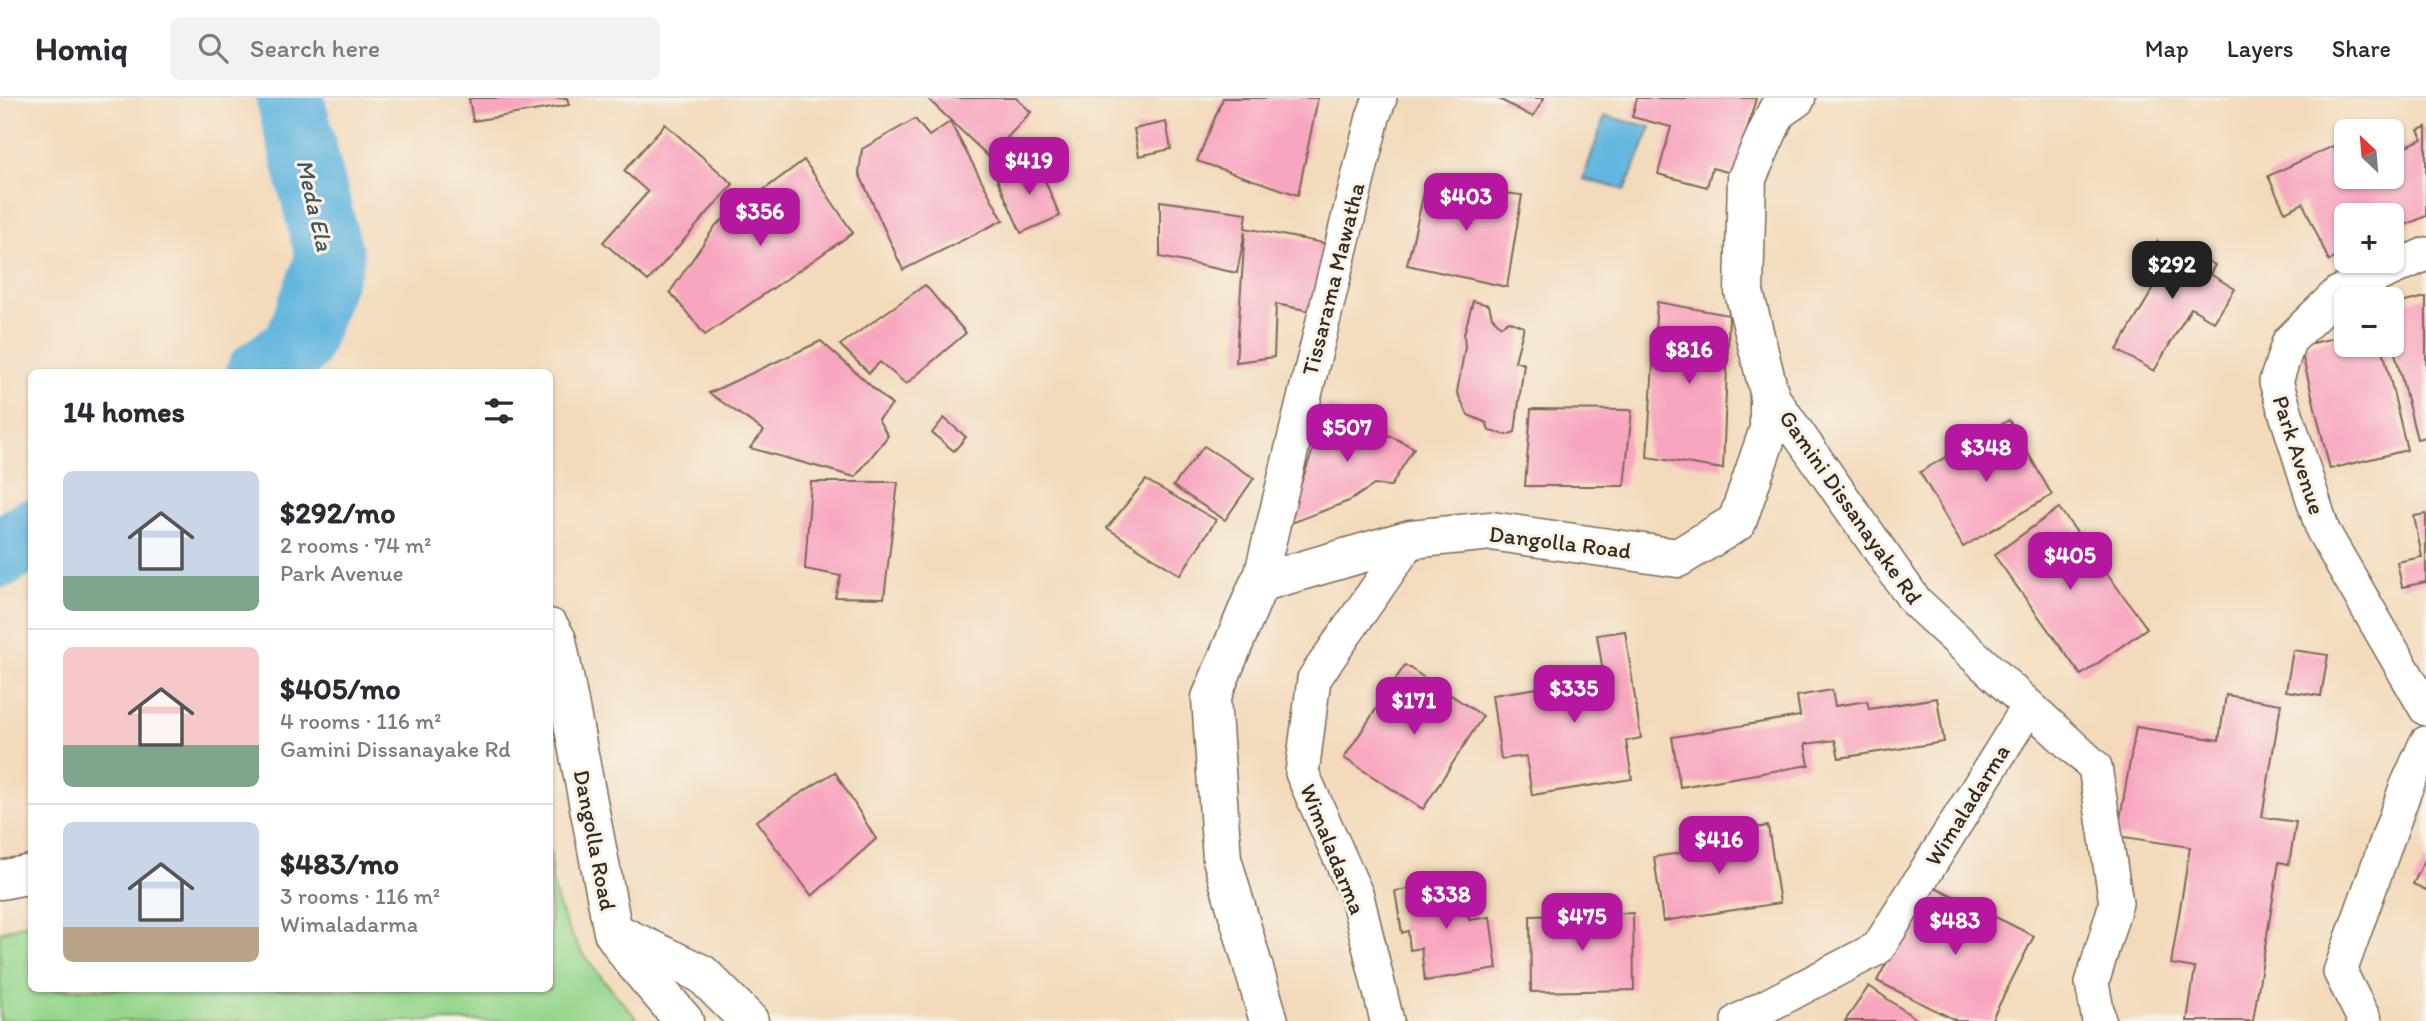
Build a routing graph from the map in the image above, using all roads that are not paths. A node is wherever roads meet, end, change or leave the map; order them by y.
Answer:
1 (1380, 98) edge
2 (1796, 98) edge
3 (2426, 254) edge
4 (1769, 392) junction
5 (1411, 539) junction
6 (1259, 583) junction
7 (553, 633) edge
8 (2029, 706) junction
9 (2426, 709) edge
10 (2426, 743) edge
11 (28, 875) edge
12 (0, 880) edge
13 (613, 932) junction
14 (684, 1021) edge
15 (749, 1021) edge
16 (1269, 1021) edge
17 (1387, 1021) edge
18 (1738, 1021) edge
19 (2099, 1021) edge
20 (2365, 1021) edge

1 - 6 street, Tissarama Mawatha
2 - 4 street, Dangolla Road
3 - 9 street, Park Avenue
4 - 5 street, Dangolla Road
4 - 8 street, Gamini Dissanayake Rd
5 - 6 street, Dangolla Road
5 - 17 street, Wimaladarma
6 - 16 street
7 - 13 street, Dangolla Road
8 - 18 street, Wimaladarma
8 - 19 street, Gamini Dissanayake Rd
10 - 20 street
11 - 12 street
13 - 14 street
13 - 15 street, Dangolla Road

